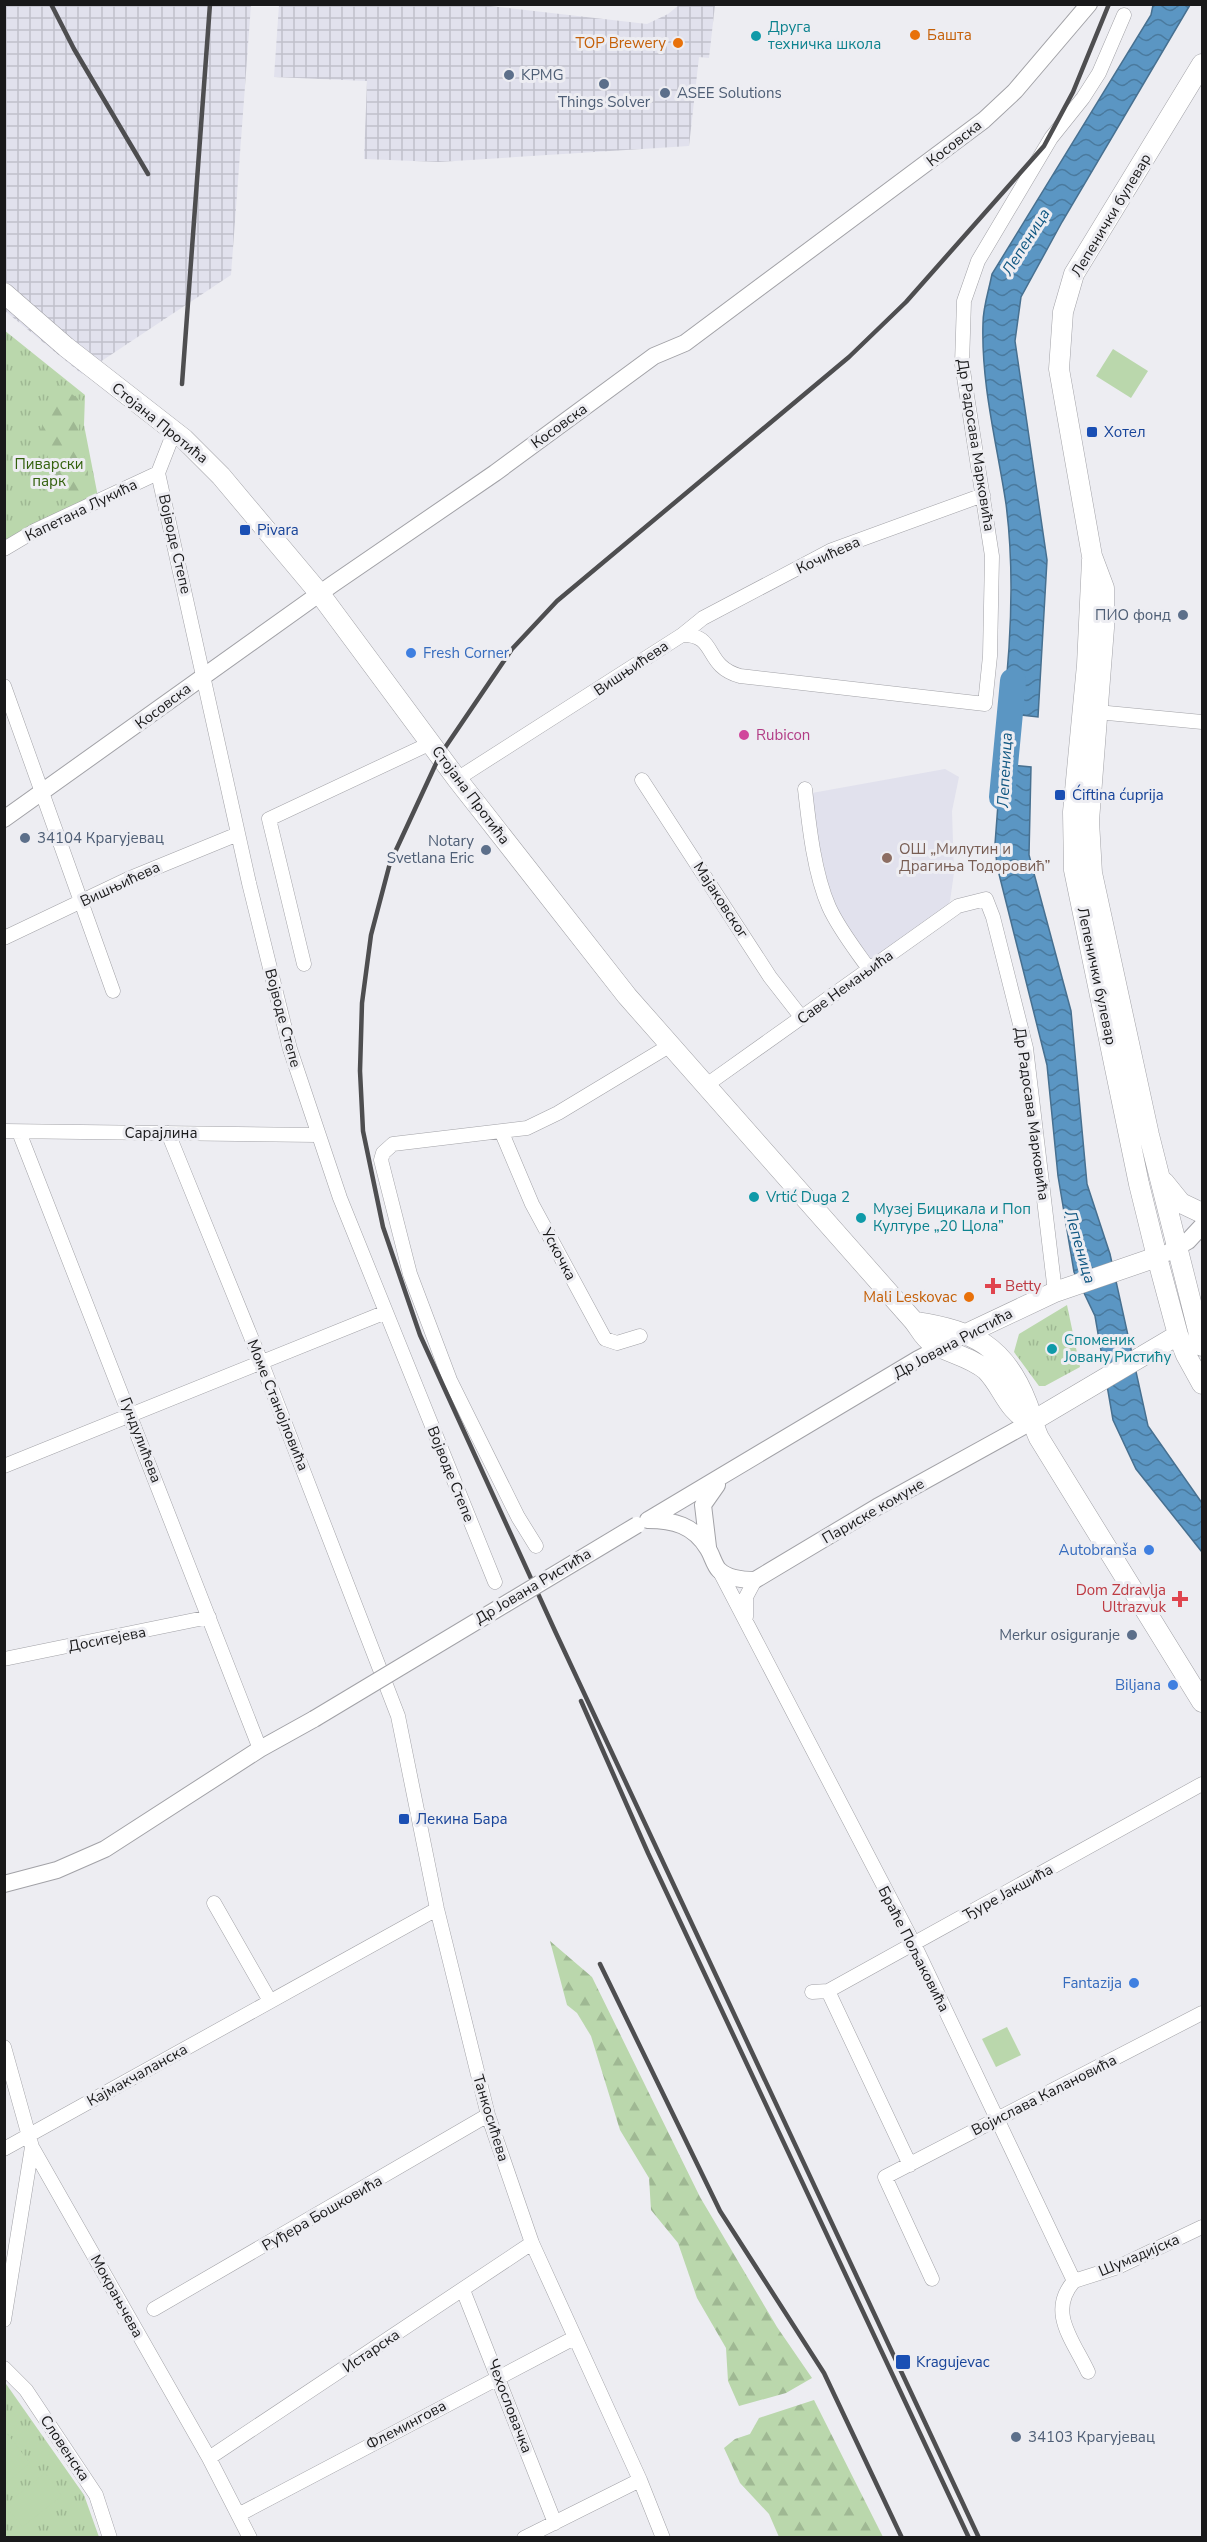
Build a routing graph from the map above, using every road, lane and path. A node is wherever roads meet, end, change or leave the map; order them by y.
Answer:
1 (1089, 4) edge
2 (1124, 15) dead end
3 (1203, 64) edge
4 (1203, 89) edge
5 (1164, 129) junction
6 (4, 293) edge
7 (174, 432) junction
8 (158, 473) junction
9 (983, 495) junction
10 (4, 549) edge
11 (1092, 556) junction
12 (320, 594) junction
13 (682, 634) junction
14 (204, 676) junction
15 (4, 686) edge
16 (986, 704) joint
17 (1097, 712) junction
18 (1203, 722) edge
19 (431, 743) junction
20 (457, 779) junction
21 (642, 780) dead end
22 (806, 789) dead end
23 (44, 792) junction
24 (4, 819) edge
25 (238, 834) junction
26 (83, 902) junction
27 (988, 902) joint
28 (4, 938) edge
29 (304, 964) dead end
30 (869, 969) junction
31 (112, 991) dead end
32 (802, 1018) junction
33 (669, 1046) junction
34 (705, 1086) junction
35 (4, 1131) edge
36 (19, 1132) junction
37 (168, 1133) junction
38 (502, 1133) junction
39 (317, 1135) junction
40 (1159, 1174) junction
41 (1203, 1213) edge
42 (1203, 1226) edge
43 (1177, 1249) junction
44 (1157, 1257) junction
45 (1060, 1291) junction
46 (386, 1312) junction
47 (1005, 1315) junction
48 (915, 1322) junction
49 (1199, 1323) edge
50 (966, 1334) junction
51 (1178, 1335) junction
52 (640, 1336) dead end
53 (990, 1346) junction
54 (1203, 1346) edge
55 (941, 1347) junction
56 (262, 1364) junction
57 (990, 1375) junction
58 (1203, 1384) edge
59 (132, 1417) junction
60 (1031, 1422) junction
61 (4, 1466) edge
62 (730, 1472) junction
63 (643, 1522) junction
64 (536, 1546) dead end
65 (708, 1548) junction
66 (719, 1570) junction
67 (755, 1581) junction
68 (495, 1582) dead end
69 (209, 1617) junction
70 (747, 1622) junction
71 (4, 1659) edge
72 (385, 1678) joint
73 (1203, 1702) edge
74 (260, 1749) junction
75 (1203, 1784) edge
76 (4, 1884) edge
77 (214, 1903) dead end
78 (437, 1909) junction
79 (914, 1944) junction
80 (828, 1991) junction
81 (812, 1992) dead end
82 (270, 2001) junction
83 (1203, 2013) edge
84 (4, 2047) edge
85 (488, 2115) junction
86 (998, 2119) junction
87 (30, 2141) junction
88 (4, 2149) edge
89 (910, 2165) junction
90 (1203, 2227) edge
91 (532, 2242) junction
92 (932, 2279) dead end
93 (1074, 2281) junction
94 (463, 2290) junction
95 (154, 2309) dead end
96 (4, 2320) edge
97 (574, 2338) junction
98 (4, 2368) edge
99 (1088, 2372) dead end
100 (499, 2376) junction
101 (209, 2458) junction
102 (640, 2480) junction
103 (240, 2514) junction
104 (555, 2523) junction
105 (110, 2538) edge
106 (250, 2538) edge
107 (524, 2538) edge
108 (663, 2538) edge

1 - 12 street, Косовска
2 - 9 street, Др Радосава Марковића
3 - 5 main road, Лепенички булевар
4 - 5 main road
5 - 11 main road, Лепенички булевар
6 - 7 main road, Стојана Протића
7 - 8 street, Војводе Степе
7 - 12 main road, Стојана Протића
8 - 10 street, Капетана Лукића
8 - 14 street, Војводе Степе
9 - 13 street, Кочићева
9 - 16 street, Др Радосава Марковића
11 - 17 main road, Лепенички булевар
11 - 44 main road, Лепенички булевар
12 - 14 street, Косовска
12 - 19 main road, Стојана Протића
13 - 16 street, Вишњићева
13 - 20 street, Вишњићева
14 - 23 street, Косовска
14 - 25 street, Војводе Степе
15 - 23 street
17 - 18 street
17 - 40 main road, Лепенички булевар
19 - 20 main road, Стојана Протића
19 - 29 street
20 - 33 main road, Стојана Протића
21 - 32 street, Мајаковског
22 - 30 street
23 - 24 street, Косовска
23 - 26 street
25 - 26 street, Вишњићева
25 - 39 street, Војводе Степе
26 - 28 street, Вишњићева
26 - 31 street
27 - 30 street, Саве Немањића
27 - 45 street, Др Радосава Марковића
30 - 32 street, Саве Немањића
32 - 34 street, Саве Немањића
33 - 34 main road, Стојана Протића
33 - 38 street
34 - 48 main road, Стојана Протића
35 - 36 street, Сарајлина
36 - 37 street, Сарајлина
36 - 59 street, Гундулићева
37 - 39 street, Сарајлина
37 - 56 street, Моме Станојловића
38 - 52 street, Ускочка
38 - 64 street
39 - 46 street, Војводе Степе
40 - 41 main road
40 - 43 main road, Лепенички булевар
42 - 43 street
43 - 44 street
43 - 49 main road, Лепенички булевар
44 - 45 main road, Др Јована Ристића
44 - 51 main road, Лепенички булевар
45 - 47 main road, Др Јована Ристића
46 - 56 street
46 - 68 street, Војводе Степе
47 - 50 main road, Др Јована Ристића
47 - 53 main road
48 - 50 main road
48 - 55 main road, Стојана Протића
49 - 51 street
49 - 54 main road, Лепенички булевар
50 - 53 main road
50 - 55 street, Др Јована Ристића
51 - 58 main road, Лепенички булевар
51 - 60 main road
53 - 57 main road
53 - 60 main road
55 - 57 main road, Стојана Протића
55 - 62 street, Др Јована Ристића
56 - 59 street
56 - 72 street, Моме Станојловића
57 - 60 main road, Стојана Протића
59 - 61 street
59 - 69 street, Гундулићева
60 - 67 street, Париске комуне
60 - 73 main road
62 - 63 street, Др Јована Ристића
62 - 65 street
63 - 65 street
63 - 74 street, Др Јована Ристића, bridge
65 - 66 street
66 - 67 street
66 - 70 street, Браће Пољаковића
67 - 70 street
69 - 71 street, Доситејева
69 - 74 street, Гундулићева
70 - 79 street, Браће Пољаковића
72 - 78 street, Танкосићева
74 - 76 street, Др Јована Ристића
75 - 79 street, Ђуре Јакшића
77 - 82 street
78 - 82 street, Кајмакчаланска
78 - 85 street, Танкосићева
79 - 80 street, Ђуре Јакшића
79 - 86 street, Браће Пољаковића
80 - 81 street, Ђуре Јакшића
80 - 89 street
82 - 87 street, Кајмакчаланска
83 - 86 street, Војислава Калановића
84 - 87 street, Мокрањчева
85 - 91 street, Танкосићева
85 - 95 street, Руђера Бошковића
86 - 89 street, Војислава Калановића
86 - 93 street, Браће Пољаковића
87 - 88 street, Кајмакчаланска
87 - 96 street
87 - 101 street, Мокрањчева
89 - 92 street, Војислава Калановића
90 - 93 street, Шумадијска
91 - 94 street, Истарска
91 - 97 street, Танкосићева
93 - 99 street
94 - 100 street, Чехословачка
94 - 101 street, Истарска
97 - 100 street, Флемингова
97 - 102 street, Танкосићева
98 - 105 street, Словенска
100 - 103 street, Флемингова
100 - 104 street, Чехословачка
101 - 103 street, Мокрањчева
102 - 104 street
102 - 108 street, Танкосићева
103 - 106 street, Мокрањчева
104 - 107 street

